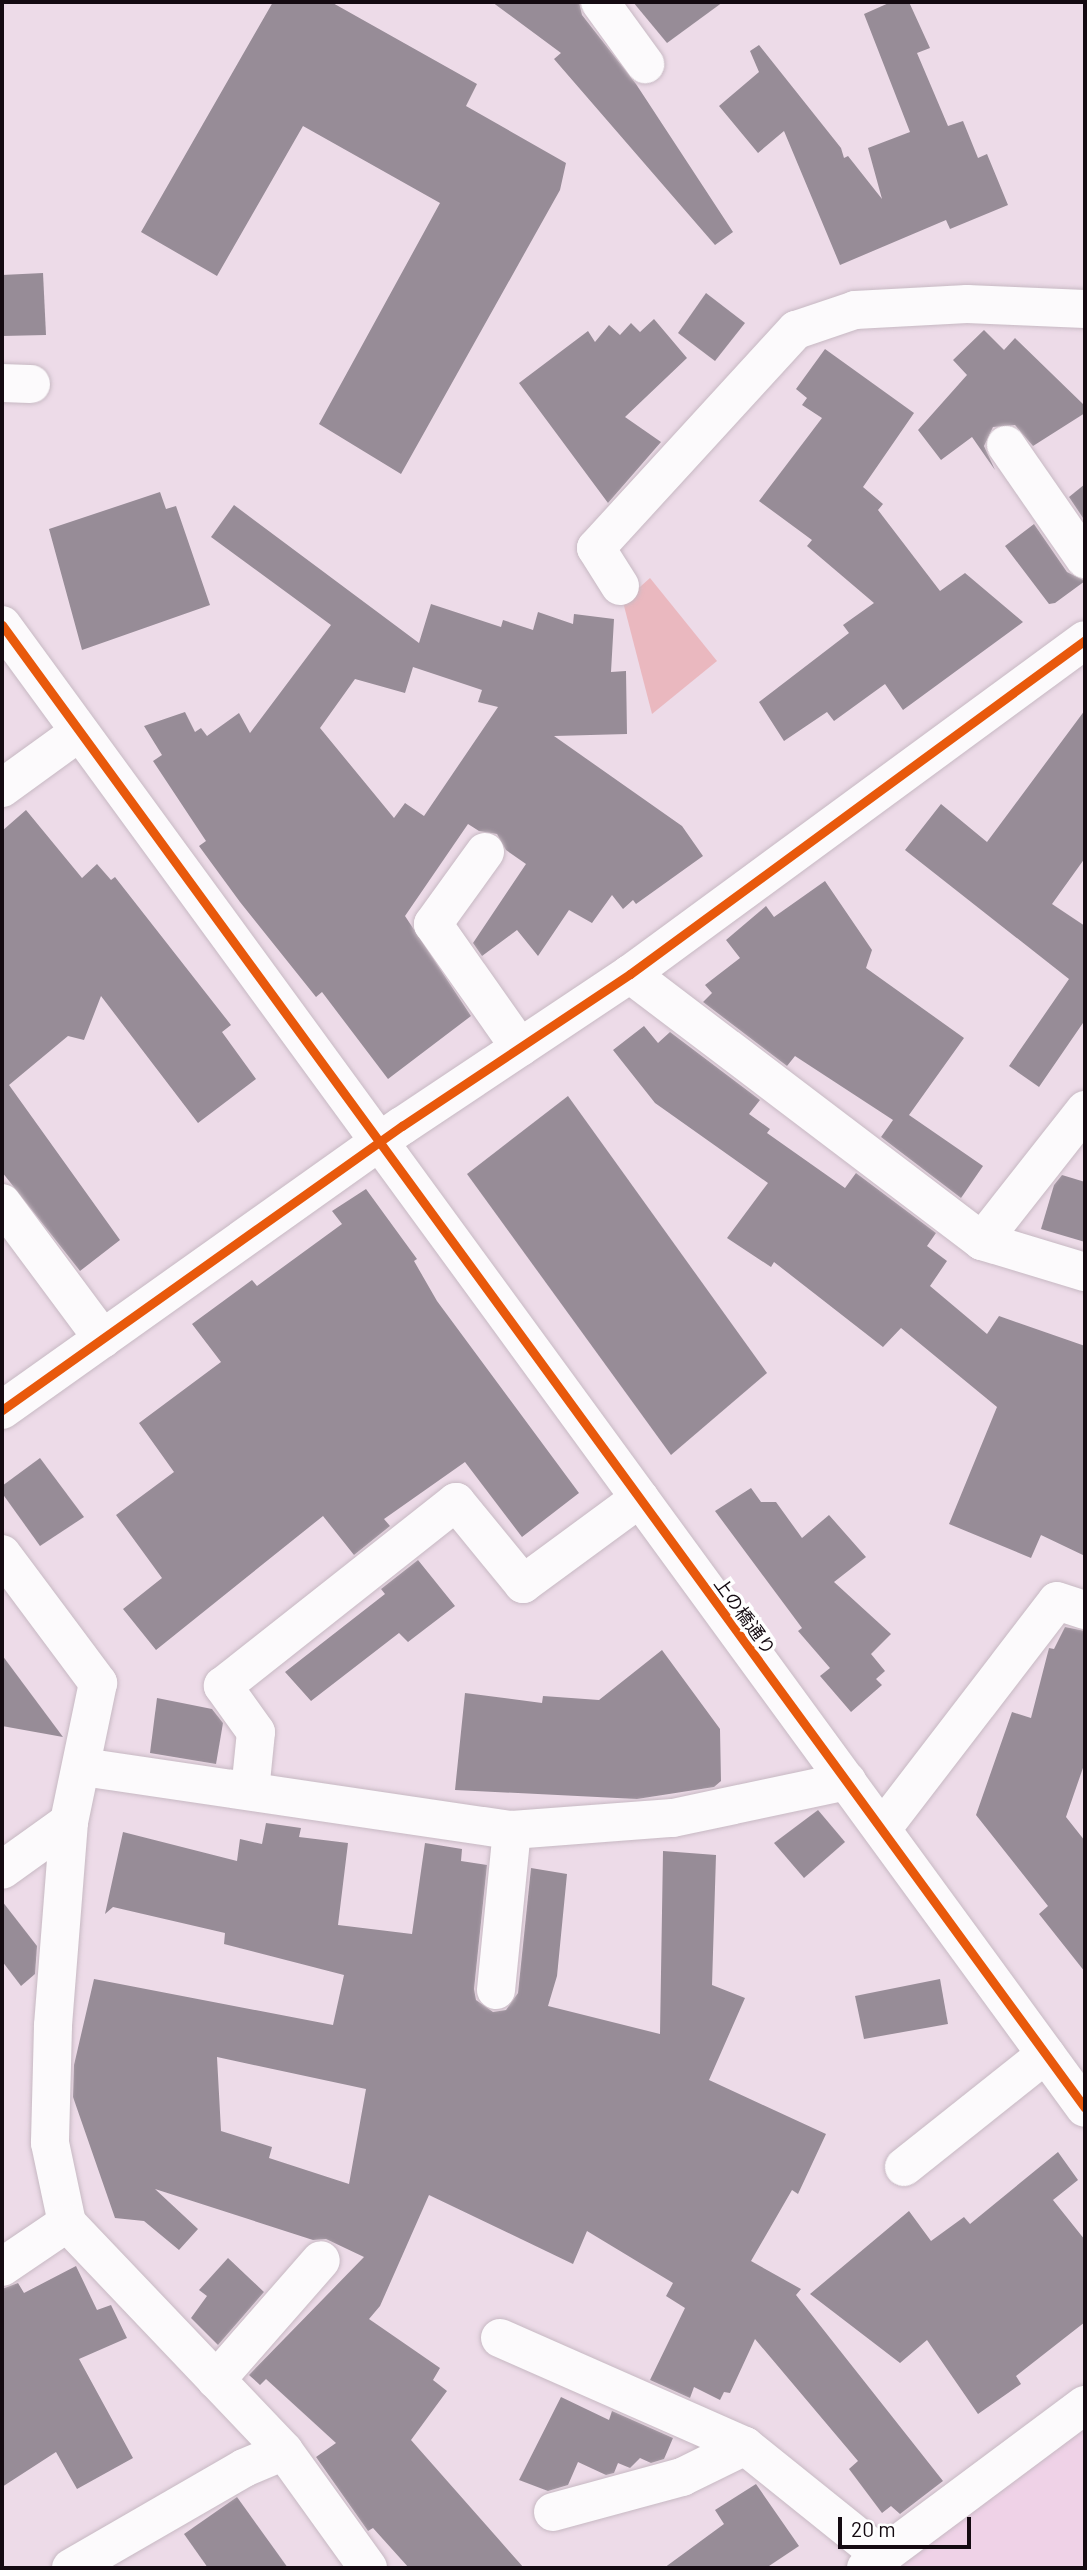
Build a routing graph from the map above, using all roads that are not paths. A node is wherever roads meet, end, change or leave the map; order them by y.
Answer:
1 (600, 2) edge
2 (646, 64) dead end
3 (1085, 309) edge
4 (1006, 445) dead end
5 (1085, 559) edge
6 (620, 586) dead end
7 (2, 625) edge
8 (1085, 640) edge
9 (78, 733) junction
10 (2, 788) edge
11 (485, 852) dead end
12 (630, 974) junction
13 (520, 1048) junction
14 (1085, 1110) edge
15 (381, 1142) junction
16 (2, 1203) edge
17 (982, 1241) junction
18 (1085, 1272) edge
19 (103, 1339) junction
20 (2, 1410) edge
21 (640, 1498) junction
22 (2, 1554) edge
23 (1085, 1610) edge
24 (83, 1768) junction
25 (846, 1781) junction
26 (250, 1791) junction
27 (69, 1822) junction
28 (882, 1829) junction
29 (512, 1830) junction
30 (2, 1870) edge
31 (496, 1990) dead end
32 (1046, 2054) junction
33 (1085, 2108) edge
34 (904, 2167) dead end
35 (67, 2223) junction
36 (321, 2260) dead end
37 (2, 2267) edge
38 (500, 2338) dead end
39 (216, 2380) junction
40 (1085, 2405) edge
41 (746, 2446) junction
42 (284, 2451) junction
43 (554, 2512) dead end
44 (874, 2562) edge
45 (71, 2568) edge
46 (368, 2568) edge

1 - 2 street
3 - 6 street
4 - 5 street
7 - 9 street, 上の橋通り
8 - 12 street
9 - 10 street
9 - 15 street, 上の橋通り
11 - 13 street
12 - 13 street
12 - 17 street
13 - 15 street
14 - 17 street
15 - 19 street
15 - 21 street, 上の橋通り
16 - 19 street
17 - 18 street
19 - 20 street
21 - 25 street, 上の橋通り
21 - 26 street
22 - 24 street
23 - 28 street
24 - 26 street
24 - 27 street
25 - 28 street, 上の橋通り
25 - 29 street
26 - 29 street
27 - 30 street
27 - 35 street
28 - 32 street, 上の橋通り
29 - 31 street
32 - 33 street, 上の橋通り
32 - 34 street
35 - 37 street
35 - 39 street
36 - 39 street
38 - 41 street
39 - 42 street
40 - 44 street
41 - 43 street
41 - 44 street
42 - 45 street
42 - 46 street

